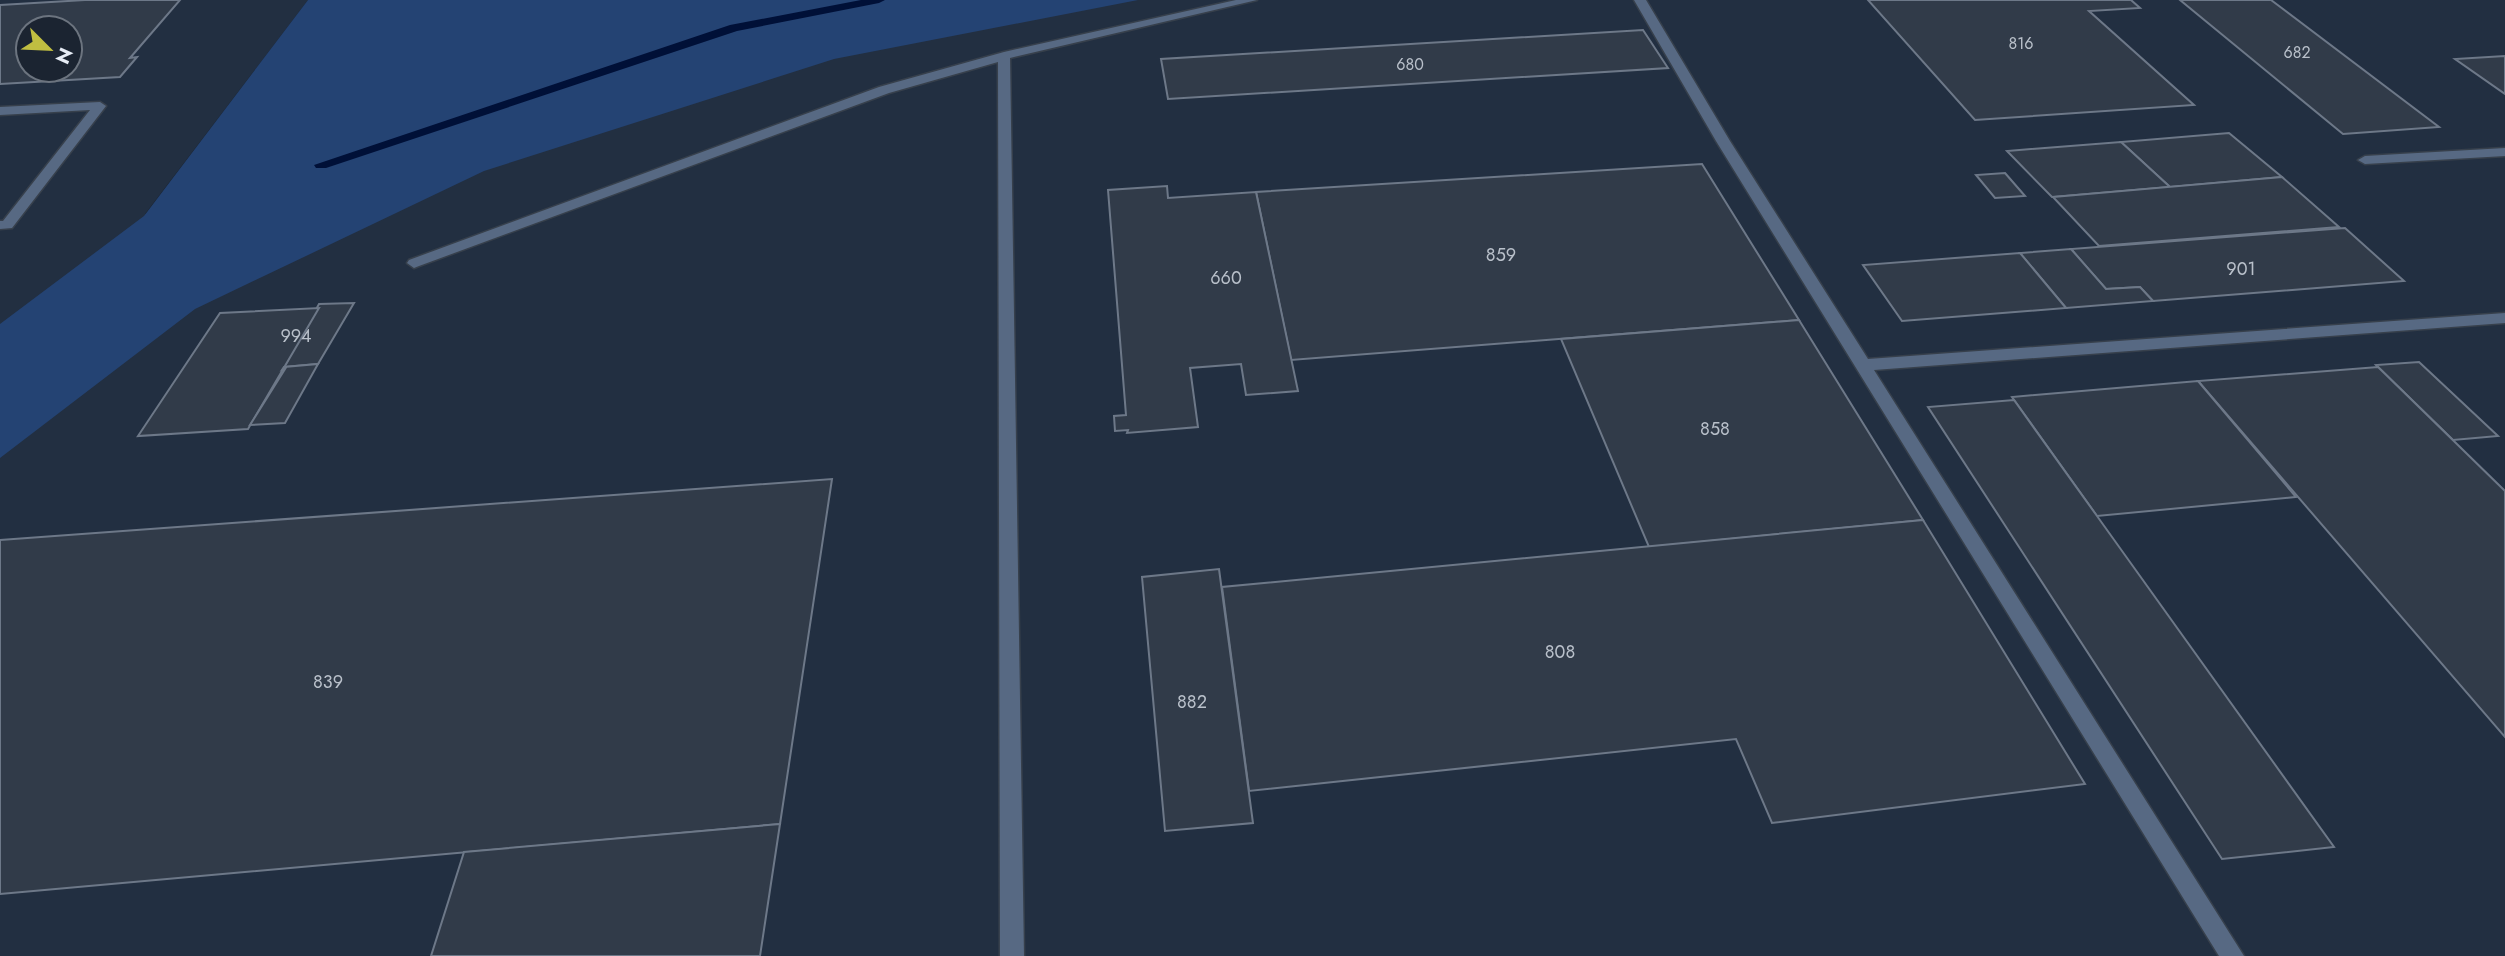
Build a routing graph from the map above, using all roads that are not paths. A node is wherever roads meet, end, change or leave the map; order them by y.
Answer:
1 (1251, 0) edge
2 (1640, 0) edge
3 (1004, 56) junction
4 (0, 111) edge
5 (2505, 152) edge
6 (2365, 160) dead end
7 (0, 225) edge
8 (414, 263) dead end
9 (2505, 318) edge
10 (1865, 365) junction
11 (1012, 956) edge
12 (2232, 956) edge

1 - 3 lane
2 - 10 lane
3 - 8 lane
3 - 11 lane
4 - 7 lane
5 - 6 lane
9 - 10 lane
10 - 12 lane

